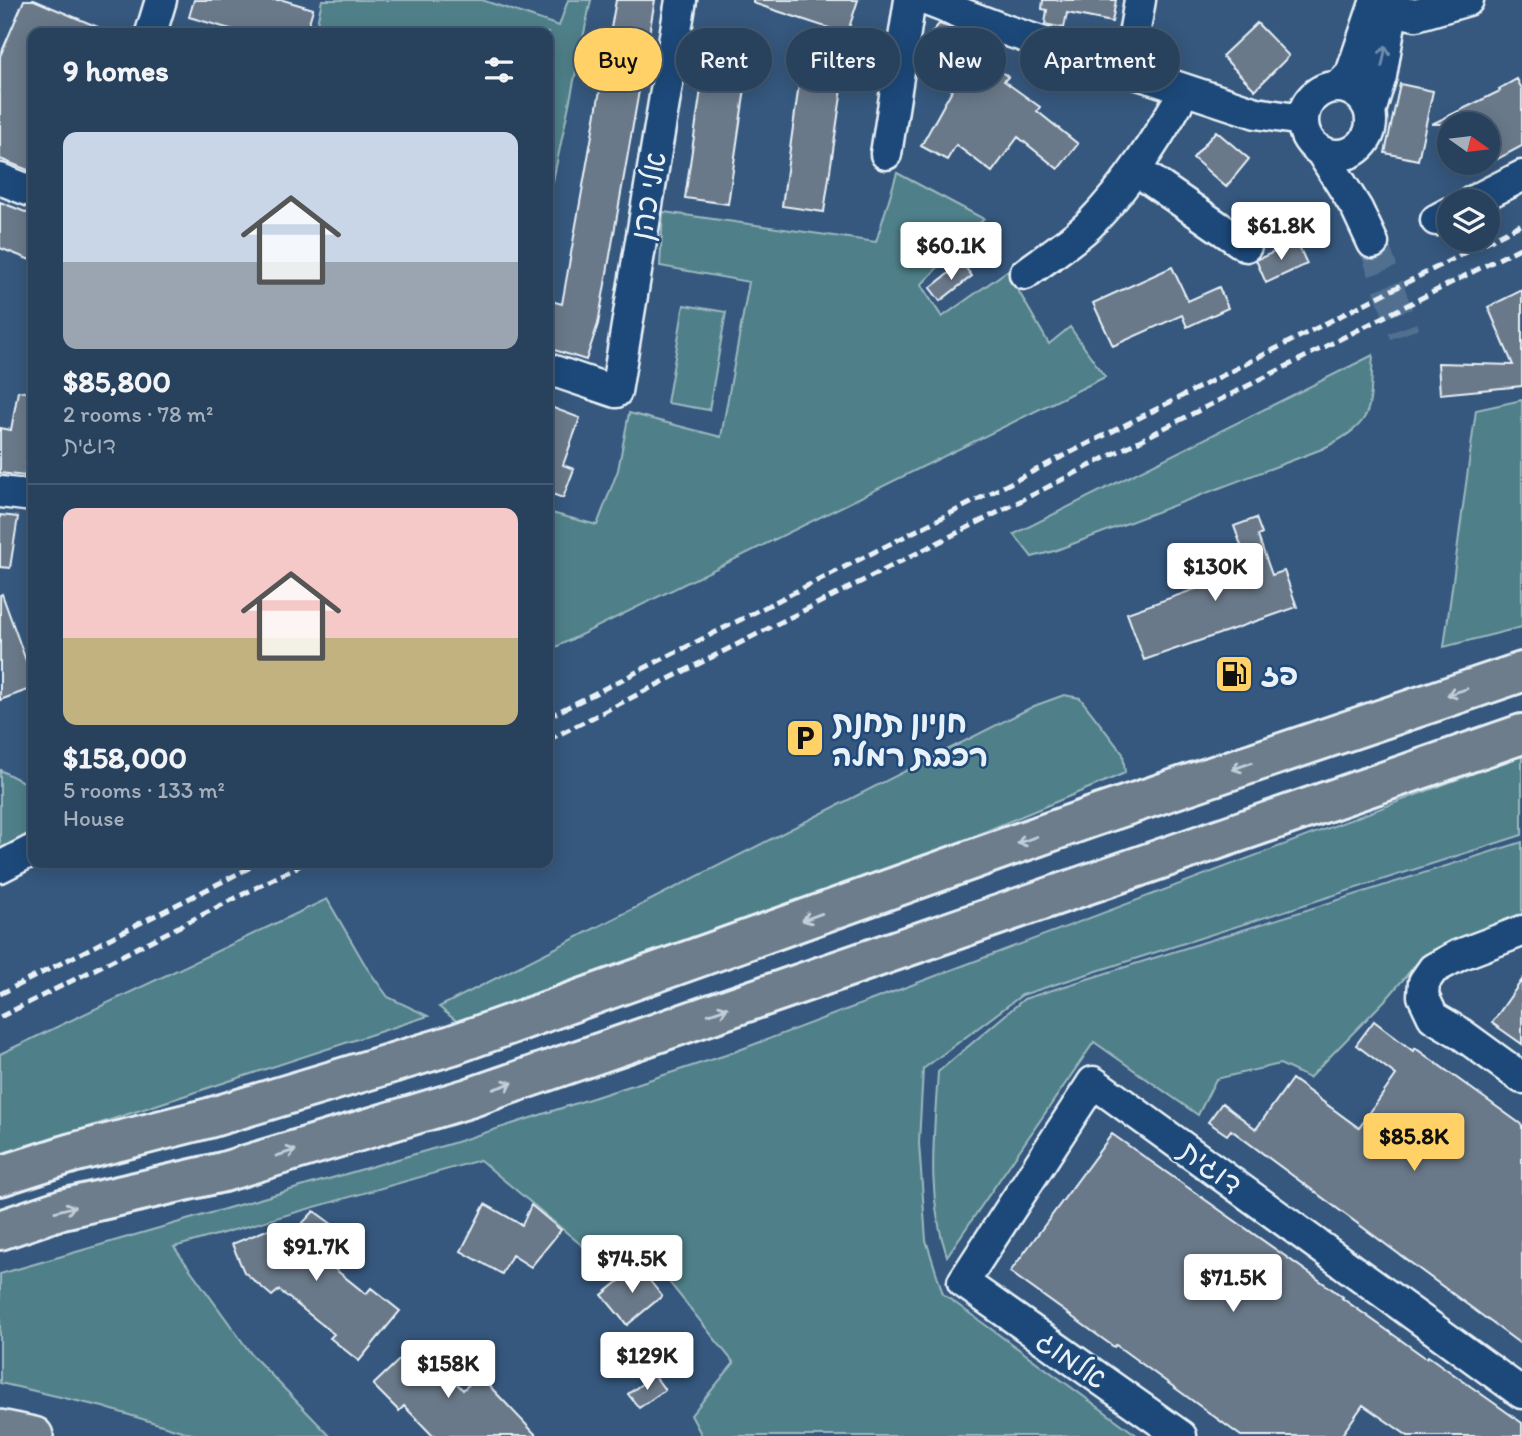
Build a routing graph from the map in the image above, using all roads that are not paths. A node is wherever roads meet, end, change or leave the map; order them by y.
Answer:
1 (161, 0) edge
2 (681, 0) edge
3 (910, 0) edge
4 (926, 0) edge
5 (1140, 0) edge
6 (1468, 0) edge
7 (1385, 4) edge
8 (153, 28) edge
9 (1135, 28) edge
10 (1020, 35) edge
11 (1339, 86) junction
12 (1180, 88) edge
13 (1185, 90) junction
14 (1302, 120) junction
15 (1368, 125) junction
16 (886, 153) dead end
17 (1322, 153) junction
18 (1136, 170) junction
19 (1522, 176) edge
20 (0, 179) edge
21 (1497, 189) edge
22 (28, 190) edge
23 (1357, 209) junction
24 (1373, 243) tunnel mouth
25 (1246, 246) dead end
26 (1025, 274) dead end
27 (553, 371) edge
28 (0, 492) edge
29 (28, 495) edge
30 (1522, 672) edge
31 (1522, 734) edge
32 (28, 853) edge
33 (0, 867) edge
34 (1522, 931) edge
35 (1522, 1078) edge
36 (0, 1176) edge
37 (0, 1230) edge
38 (963, 1282) joint
39 (1522, 1393) edge
40 (0, 1429) edge
41 (34, 1436) edge
42 (1181, 1436) edge

1 - 8 street
2 - 27 street, אלי כהן
3 - 16 street
4 - 10 street
5 - 9 street
6 - 7 street
7 - 11 street
15 -> 7 street
11 - 14 street
11 - 15 street
12 - 13 street
13 - 14 street
13 - 18 street
14 - 17 street
15 - 17 street
15 - 23 street
17 - 23 street
18 - 25 street
18 - 26 street
19 - 21 street
20 - 22 street
23 - 24 street
28 - 29 street
30 -> 36 highway
37 -> 31 highway
32 - 33 street
34 - 35 street
38 - 39 street, דוגית
38 - 42 street, אלמוג
40 - 41 main road

